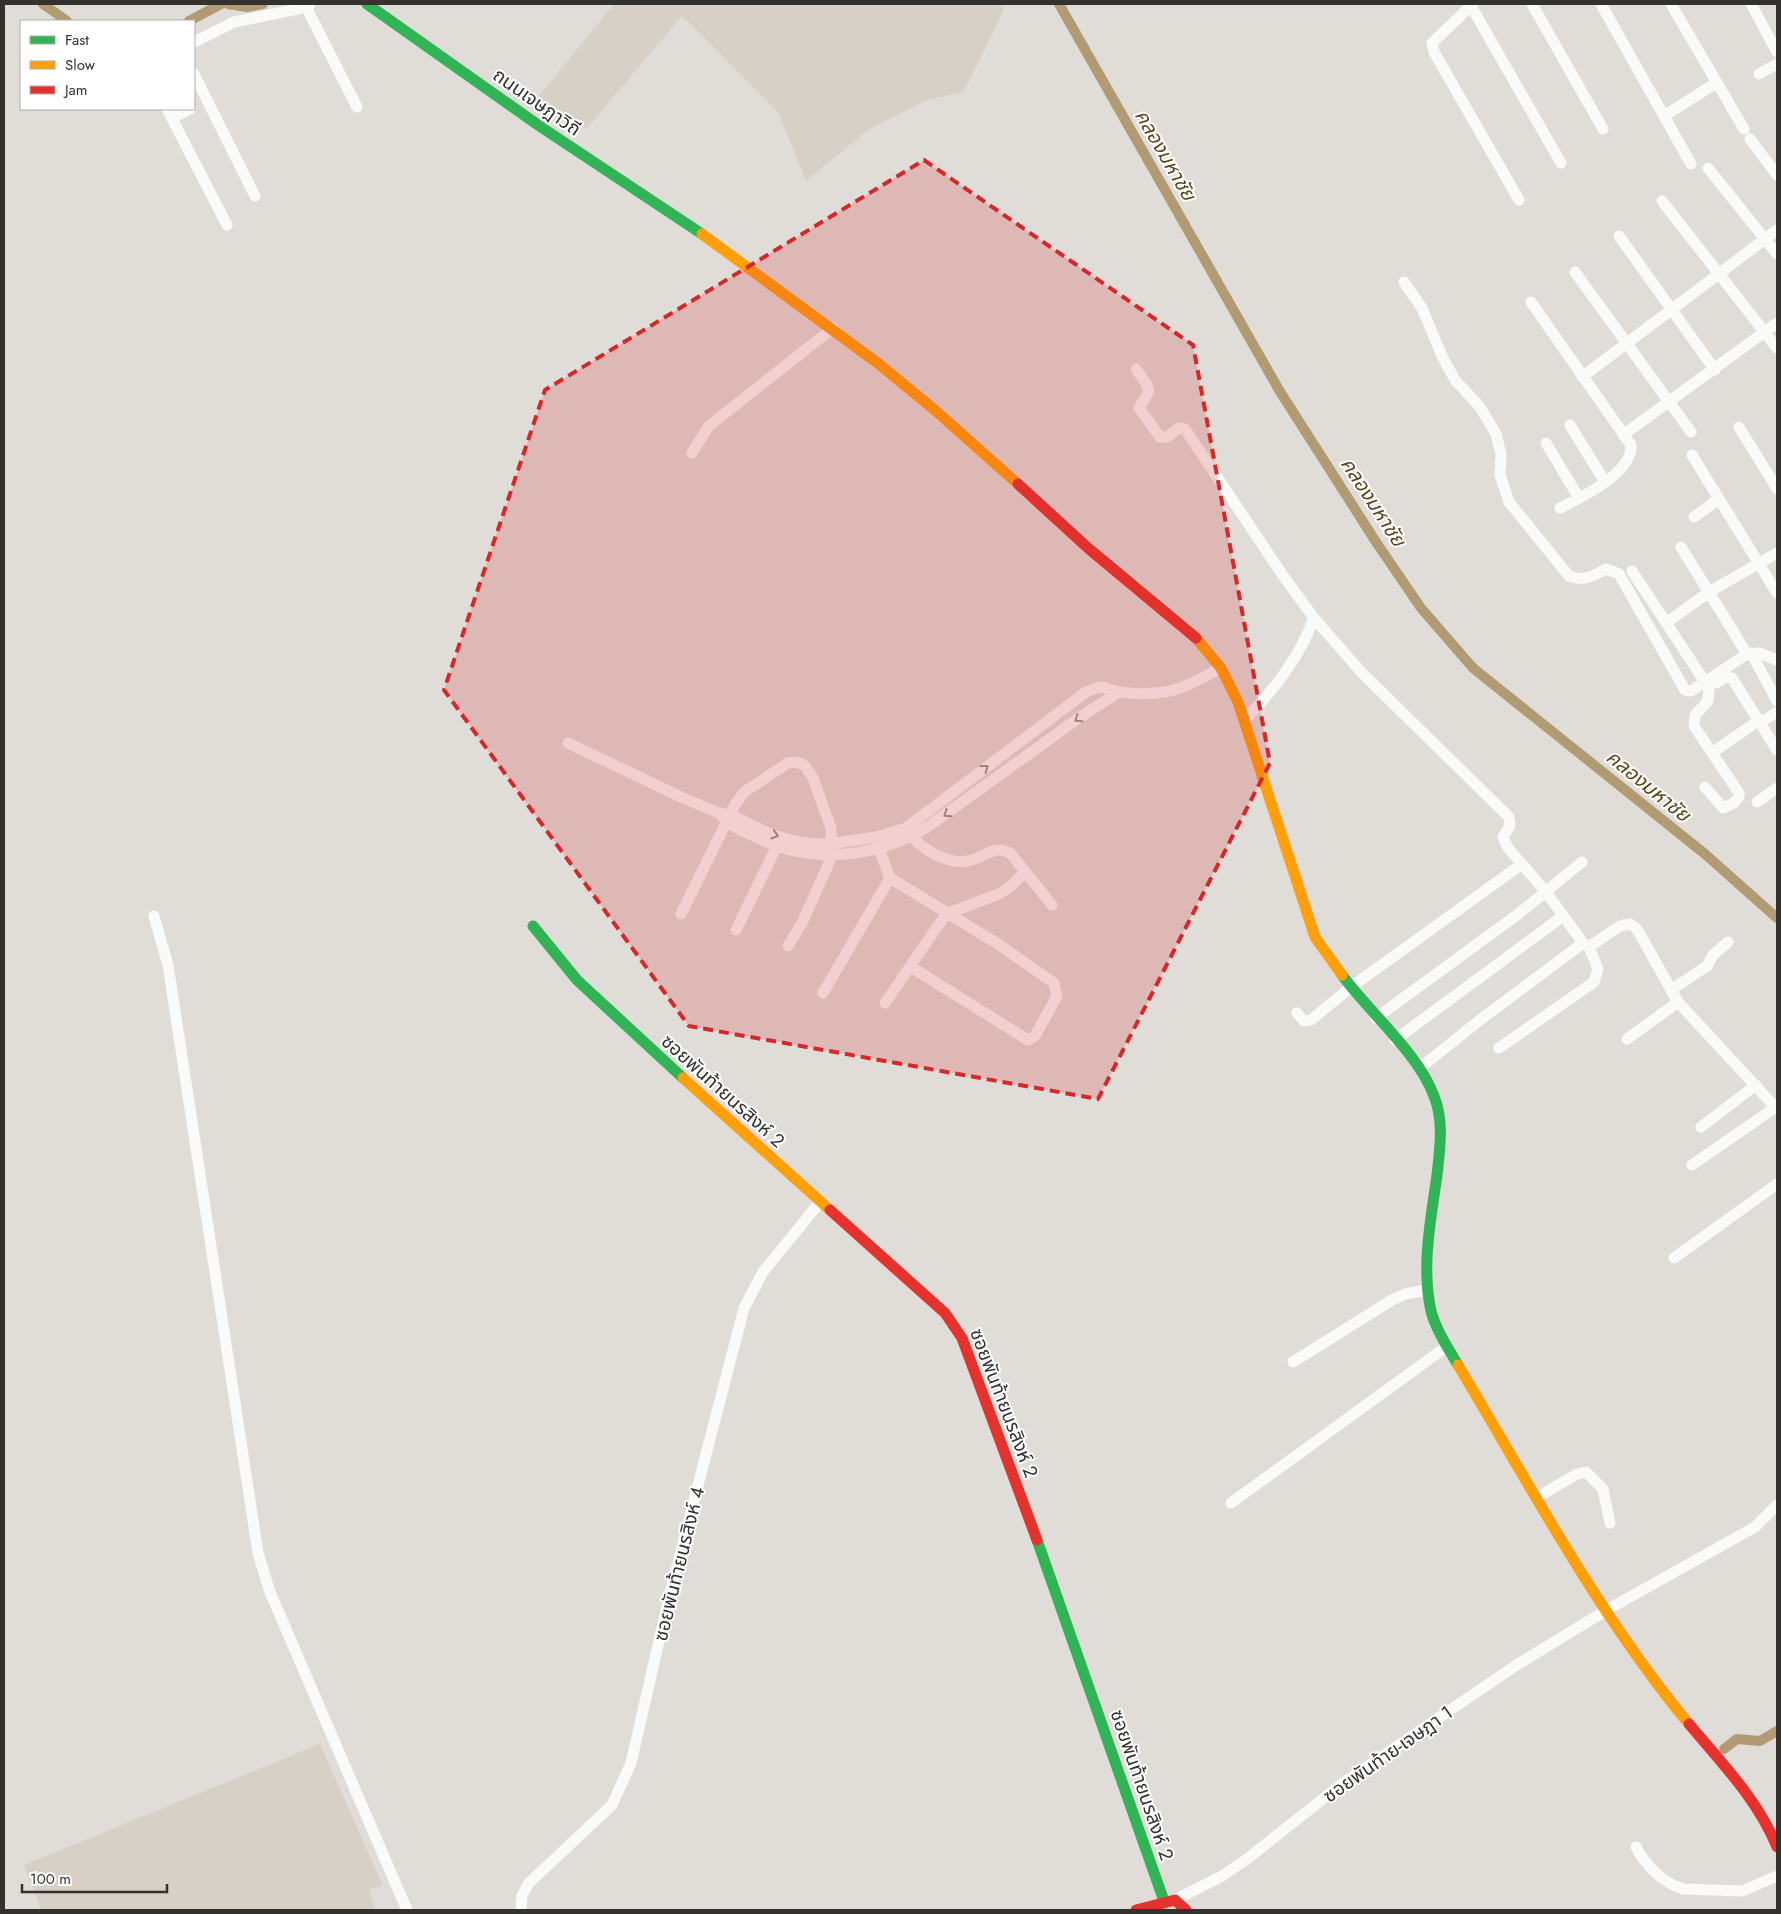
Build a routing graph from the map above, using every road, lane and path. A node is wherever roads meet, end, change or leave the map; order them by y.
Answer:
1 (367, 4) edge
2 (1532, 4) edge
3 (1601, 4) edge
4 (1670, 4) edge
5 (1751, 4) edge
6 (308, 5) edge
7 (1472, 5) edge
8 (195, 42) edge
9 (1777, 52) edge
10 (1777, 64) edge
11 (1759, 74) dead end
12 (195, 76) edge
13 (1716, 83) junction
14 (207, 100) junction
15 (195, 106) edge
16 (357, 107) dead end
17 (186, 110) edge
18 (170, 114) edge
19 (1664, 116) junction
20 (1603, 129) dead end
21 (1561, 163) dead end
22 (1691, 164) dead end
23 (1708, 168) dead end
24 (1777, 175) edge
25 (255, 196) dead end
26 (1519, 200) dead end
27 (1662, 201) dead end
28 (227, 225) dead end
29 (1777, 230) edge
30 (1619, 236) dead end
31 (1766, 239) junction
32 (1777, 254) edge
33 (1575, 272) dead end
34 (1718, 274) junction
35 (1404, 282) dead end
36 (1531, 302) dead end
37 (1672, 308) junction
38 (1777, 323) edge
39 (833, 328) junction
40 (1765, 332) junction
41 (1626, 343) junction
42 (1777, 348) edge
43 (1136, 369) dead end
44 (1715, 370) junction
45 (1582, 377) junction
46 (1670, 403) junction
47 (1570, 425) dead end
48 (1739, 427) dead end
49 (1691, 432) dead end
50 (1623, 435) junction
51 (1546, 443) dead end
52 (692, 453) dead end
53 (1692, 455) dead end
54 (1605, 482) junction
55 (1777, 489) edge
56 (1579, 498) junction
57 (1719, 499) junction
58 (1560, 508) dead end
59 (1694, 517) dead end
60 (1681, 547) dead end
61 (1777, 553) edge
62 (1760, 564) junction
63 (1632, 571) dead end
64 (1710, 592) junction
65 (1777, 593) edge
66 (1314, 618) junction
67 (1666, 623) junction
68 (1748, 651) junction
69 (1777, 660) edge
70 (1221, 668) junction
71 (1707, 685) junction
72 (1119, 692) junction
73 (1777, 702) edge
74 (1777, 712) edge
75 (1244, 721) junction
76 (1759, 722) junction
77 (568, 743) dead end
78 (1777, 750) edge
79 (1713, 752) junction
80 (1705, 787) dead end
81 (1777, 788) edge
82 (1757, 802) dead end
83 (729, 819) junction
84 (909, 832) junction
85 (831, 843) junction
86 (776, 848) junction
87 (879, 848) junction
88 (832, 856) junction
89 (1582, 862) dead end
90 (1522, 864) junction
91 (1025, 872) junction
92 (890, 878) junction
93 (1546, 892) junction
94 (1052, 905) dead end
95 (681, 914) dead end
96 (946, 914) junction
97 (154, 916) dead end
98 (1564, 916) junction
99 (533, 926) dead end
100 (736, 930) dead end
101 (1728, 942) dead end
102 (1586, 945) junction
103 (788, 946) dead end
104 (911, 967) junction
105 (1351, 988) junction
106 (1671, 990) junction
107 (822, 992) dead end
108 (1678, 1002) junction
109 (885, 1003) dead end
110 (1297, 1013) dead end
111 (1376, 1018) junction
112 (1394, 1040) junction
113 (1627, 1040) dead end
114 (1499, 1048) dead end
115 (1420, 1068) junction
116 (1756, 1085) junction
117 (1776, 1108) edge
118 (1700, 1126) dead end
119 (1692, 1165) dead end
120 (1777, 1184) edge
121 (820, 1202) junction
122 (1674, 1258) dead end
123 (1427, 1290) junction
124 (1446, 1347) junction
125 (1293, 1362) dead end
126 (1536, 1498) junction
127 (1231, 1503) dead end
128 (1777, 1505) edge
129 (1610, 1523) dead end
130 (1605, 1611) junction
131 (1636, 1847) dead end
132 (1777, 1847) edge
133 (1777, 1876) edge
134 (1169, 1901) junction
135 (407, 1910) edge
136 (521, 1910) edge
137 (1136, 1910) edge
138 (1186, 1910) edge

1 - 39 street, ถนนเจษฎาวิถี
2 - 20 street
3 - 19 street
4 - 13 street
5 - 9 street
6 - 8 street
6 - 16 street
7 - 21 street
7 - 26 street
10 - 11 street
12 - 14 street
13 - 19 street
13 - 24 street
14 - 15 street
14 - 25 street
17 - 18 street
18 - 28 street
19 - 22 street
23 - 31 street
27 - 34 street
29 - 31 street
30 - 37 street
31 - 32 street
31 - 34 street
33 - 41 street
34 - 37 street
34 - 40 street
35 - 71 street
36 - 45 street
37 - 41 street
37 - 44 street
38 - 40 street
39 - 52 street
39 - 70 street, ถนนเจษฎาวิถี
40 - 42 street
40 - 44 street
41 - 45 street
41 - 46 street
43 - 66 street
44 - 46 street
45 - 50 street
46 - 49 street
46 - 50 street
47 - 54 street
48 - 55 street
50 - 54 street
51 - 56 street
53 - 57 street
54 - 56 street
56 - 58 street
57 - 59 street
57 - 62 street
60 - 64 street
61 - 62 street
62 - 64 street
62 - 65 street
63 - 67 street
64 - 67 street
64 - 68 street
66 - 75 street
66 - 90 street
67 - 71 street
68 - 69 street
68 - 71 street
68 - 73 street
70 - 72 street
70 - 75 street, ถนนเจษฎาวิถี
71 - 76 street
71 - 79 street
72 -> 84 street
84 -> 72 street
74 - 76 street
75 - 105 street, ถนนเจษฎาวิถี
76 - 78 street
76 - 79 street
77 - 83 street
79 - 80 street
81 - 82 street
83 -> 85 street
83 - 85 street
83 - 86 street
83 - 95 street
84 - 85 street
84 - 87 street
84 - 91 street
85 - 88 street
86 - 88 street
86 - 100 street
87 - 88 street
87 - 92 street
88 - 103 street
89 - 93 street
90 - 93 street
90 - 105 street
91 - 94 street
91 - 96 street
92 - 96 street
92 - 107 street
93 - 98 street
93 - 111 street
96 - 104 street
96 - 104 street
97 - 135 street
98 - 102 street
98 - 112 street
99 - 121 street, ซอยพันท้ายนรสิงห์ 2
101 - 106 street
102 - 106 street
102 - 114 street
102 - 115 street
104 - 109 street
105 - 110 street
105 - 111 street, ถนนเจษฎาวิถี
106 - 108 street
108 - 113 street
108 - 116 street
111 - 112 street, ถนนเจษฎาวิถี
112 - 115 street, ถนนเจษฎาวิถี
115 - 123 street, ถนนเจษฎาวิถี
116 - 117 street
116 - 118 street
117 - 119 street
120 - 122 street
121 - 134 street, ซอยพันท้ายนรสิงห์ 2
121 - 136 street, ซอยพันท้ายนรสิงห์ 4
123 - 124 street, ถนนเจษฎาวิถี
123 - 125 street
124 - 126 street, ถนนเจษฎาวิถี
124 - 127 street
126 - 129 street
126 - 130 street, ถนนเจษฎาวิถี
128 - 130 street, ซอยพันท้าย-เจษฎา 1
130 - 132 street, ถนนเจษฎาวิถี
130 - 134 street, ซอยพันท้าย-เจษฎา 1
131 - 133 street
134 - 137 street
134 - 138 street

